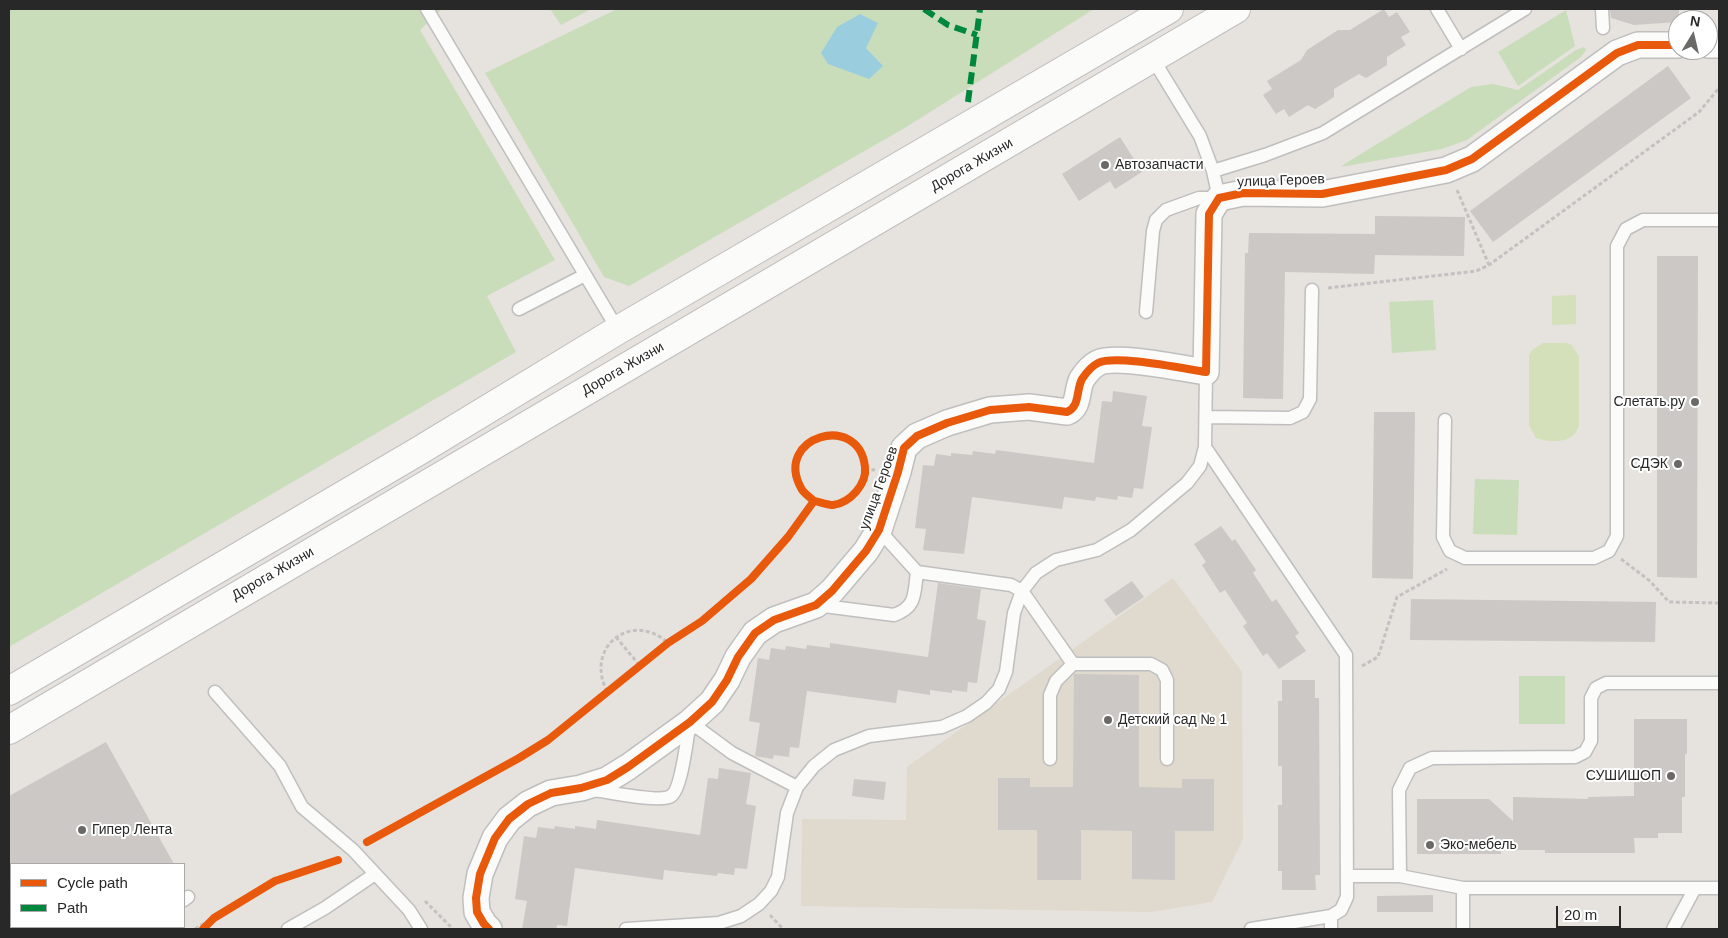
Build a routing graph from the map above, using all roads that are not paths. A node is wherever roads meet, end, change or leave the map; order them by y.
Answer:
1 (427, 9) edge
2 (1169, 9) edge
3 (1236, 9) edge
4 (1437, 9) edge
5 (1525, 9) edge
6 (1602, 9) edge
7 (1603, 28) dead end
8 (1668, 45) edge
9 (1461, 48) junction
10 (1153, 59) junction
11 (1213, 171) junction
12 (1219, 198) junction
13 (1719, 220) edge
14 (585, 275) junction
15 (1312, 290) road end
16 (519, 309) dead end
17 (1146, 312) dead end
18 (618, 330) junction
19 (1206, 372) junction
20 (1206, 417) junction
21 (1445, 420) dead end
22 (1205, 447) junction
23 (879, 530) junction
24 (917, 572) junction
25 (1022, 590) junction
26 (816, 605) junction
27 (1074, 664) junction
28 (1719, 683) edge
29 (9, 691) edge
30 (215, 692) dead end
31 (690, 722) junction
32 (9, 730) edge
33 (1050, 759) dead end
34 (1167, 759) dead end
35 (581, 788) junction
36 (797, 788) junction
37 (375, 874) junction
38 (1347, 876) junction
39 (1400, 876) junction
40 (1463, 888) junction
41 (1695, 888) junction
42 (1719, 888) edge
43 (1331, 916) junction
44 (288, 929) edge
45 (421, 929) edge
46 (489, 929) edge
47 (626, 929) edge
48 (1251, 929) edge
49 (1331, 929) edge
50 (1463, 929) edge
51 (1673, 929) edge

1 - 14 lane
2 - 18 main road
3 - 10 main road, Дорога Жизни
4 - 9 lane
5 - 9 lane
6 - 7 lane
8 - 12 street, улица Героев
9 - 11 lane
10 - 11 lane
10 - 32 main road, Дорога Жизни
11 - 12 lane
12 - 17 lane
12 - 19 street, улица Героев
13 - 21 lane
14 - 16 lane
14 - 18 lane
15 - 20 lane
18 - 29 main road
19 - 20 lane
19 - 23 street, улица Героев
20 - 22 lane
22 - 25 lane
22 - 38 lane
23 - 24 lane
23 - 26 street, улица Героев
24 - 25 lane
24 - 26 lane
25 - 27 lane
25 - 36 lane
26 - 31 street, улица Героев
27 - 33 lane
27 - 34 lane
28 - 39 lane
30 - 37 lane
31 - 35 street, улица Героев
31 - 35 lane
31 - 36 lane
35 - 46 street, улица Героев
36 - 47 lane
37 - 44 lane
37 - 45 lane
38 - 39 lane
38 - 43 lane
39 - 40 lane
40 - 41 lane
40 - 50 lane
41 - 42 lane
41 - 51 lane
43 - 48 lane
43 - 49 lane

